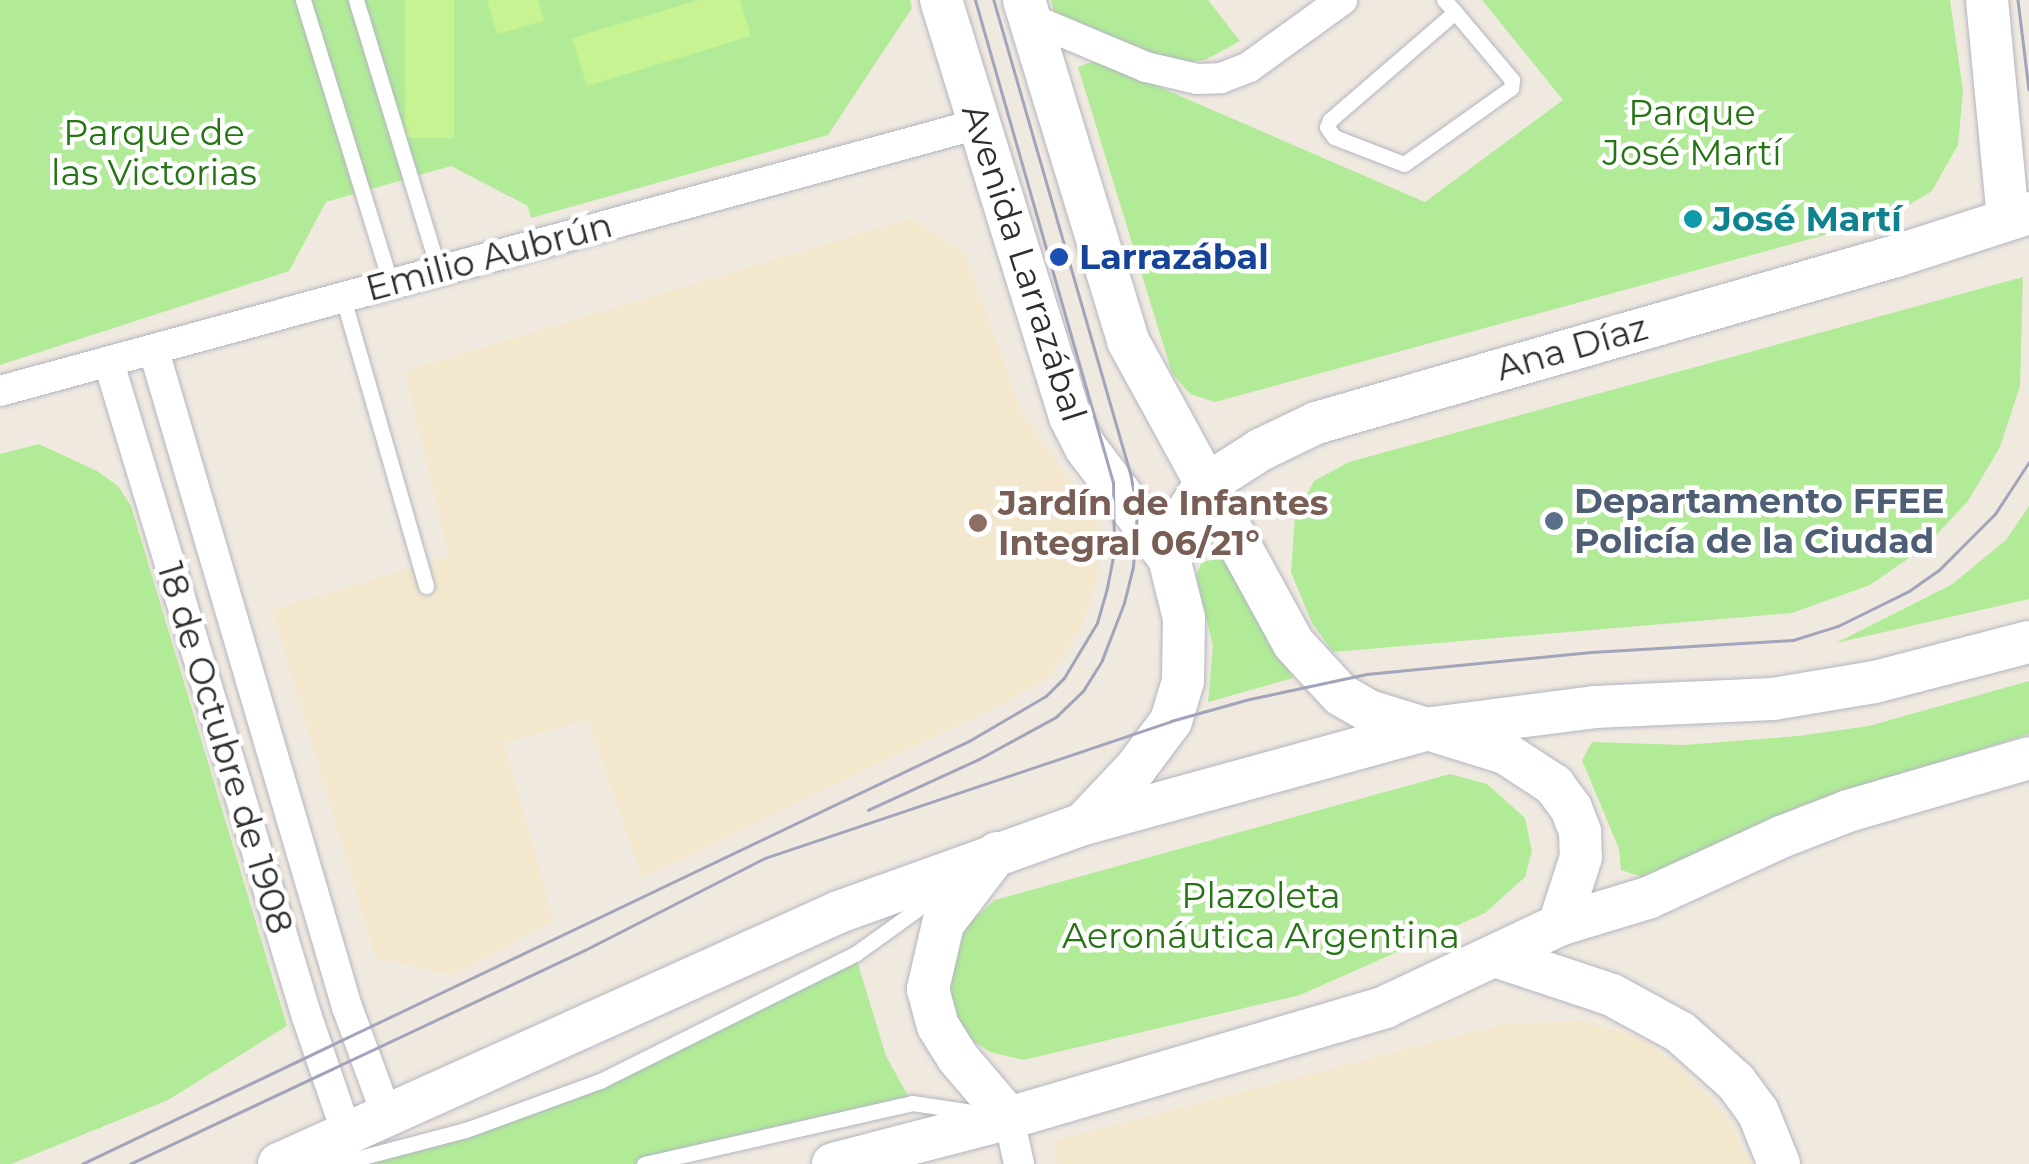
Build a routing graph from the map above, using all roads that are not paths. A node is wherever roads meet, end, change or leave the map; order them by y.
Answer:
1 (304, 0) edge
2 (356, 0) edge
3 (941, 0) edge
4 (1342, 0) edge
5 (1987, 0) edge
6 (1449, 6) edge
7 (1026, 9) edge
8 (978, 124) junction
9 (2018, 216) edge
10 (439, 270) junction
11 (392, 284) junction
12 (344, 298) junction
13 (154, 351) junction
14 (109, 363) junction
15 (0, 391) edge
16 (1204, 486) junction
17 (1169, 558) junction
18 (426, 586) dead end
19 (2029, 642) edge
20 (1432, 728) junction
21 (2029, 758) edge
22 (1084, 824) junction
23 (997, 853) junction
24 (1559, 925) junction
25 (1498, 957) junction
26 (386, 1113) junction
27 (1009, 1118) junction
28 (341, 1148) edge
29 (279, 1164) edge
30 (644, 1164) edge
31 (833, 1164) edge
32 (1019, 1164) edge
33 (1779, 1164) edge

1 - 11 lane
2 - 10 lane
3 - 8 main road, Avenida Larrazábal
4 - 7 street
5 - 9 main road
6 - 6 lane
7 - 16 main road
8 - 10 street, Emilio Aubrún
8 - 17 main road, Avenida Larrazábal
9 - 16 main road, Ana Díaz
10 - 11 street, Emilio Aubrún
11 - 12 street, Emilio Aubrún
12 - 13 street, Emilio Aubrún
12 - 18 lane
13 - 14 street, Emilio Aubrún
13 - 26 street, 18 de Octubre de 1908
14 - 15 street, Emilio Aubrún
14 - 28 street, 18 de Octubre de 1908
16 - 17 main road, Ana Díaz
16 - 20 main road
17 - 22 main road, Avenida Larrazábal
19 - 20 main road
20 - 22 main road
20 - 24 main road
21 - 24 main road
22 - 23 main road
23 - 26 main road
23 - 27 main road
23 - 28 lane
24 - 25 main road
25 - 27 main road
25 - 33 main road
26 - 28 main road
27 - 30 lane
27 - 31 main road
27 - 32 street
28 - 29 main road

